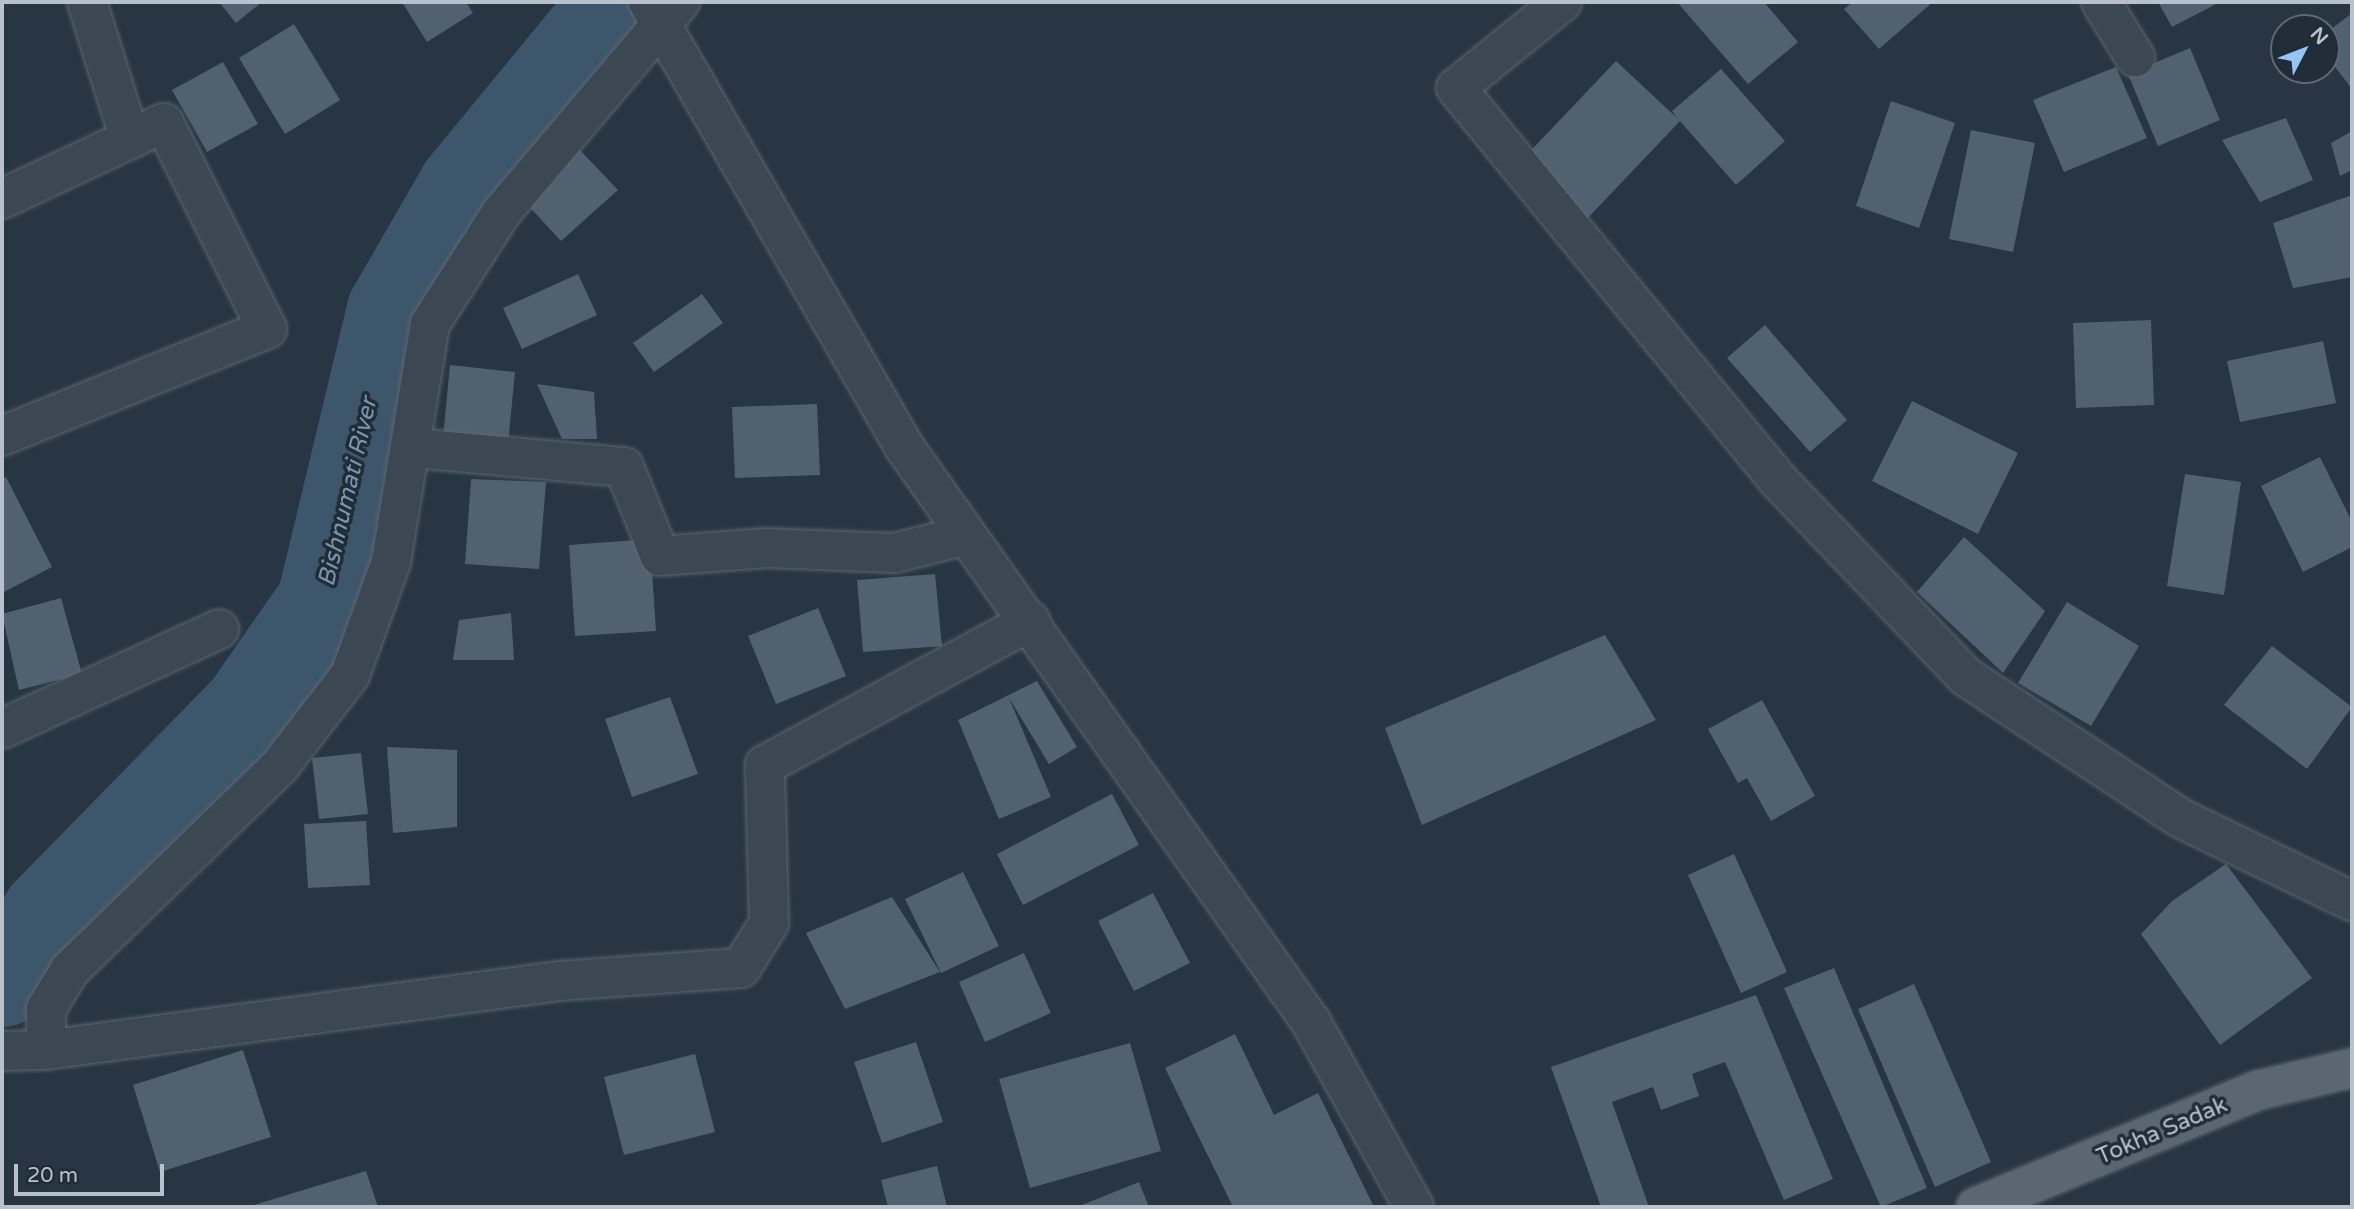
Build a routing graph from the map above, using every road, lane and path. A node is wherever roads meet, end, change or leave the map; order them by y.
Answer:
1 (88, 2) edge
2 (1562, 2) edge
3 (2101, 2) edge
4 (660, 10) edge
5 (2135, 57) dead end
6 (130, 139) junction
7 (2, 199) edge
8 (2, 436) edge
9 (414, 448) junction
10 (962, 536) junction
11 (1030, 621) junction
12 (219, 629) dead end
13 (2, 729) edge
14 (2352, 901) edge
15 (2, 1051) edge
16 (46, 1051) junction
17 (2352, 1068) edge
18 (1414, 1207) edge
19 (1976, 1207) edge

1 - 6 street
2 - 14 street
3 - 5 street
4 - 9 street
4 - 10 street
6 - 7 street
6 - 8 street
9 - 10 street
9 - 16 street
10 - 11 street
11 - 16 street
11 - 18 street
12 - 13 street
15 - 16 street
17 - 19 main road, Tokha Sadak

